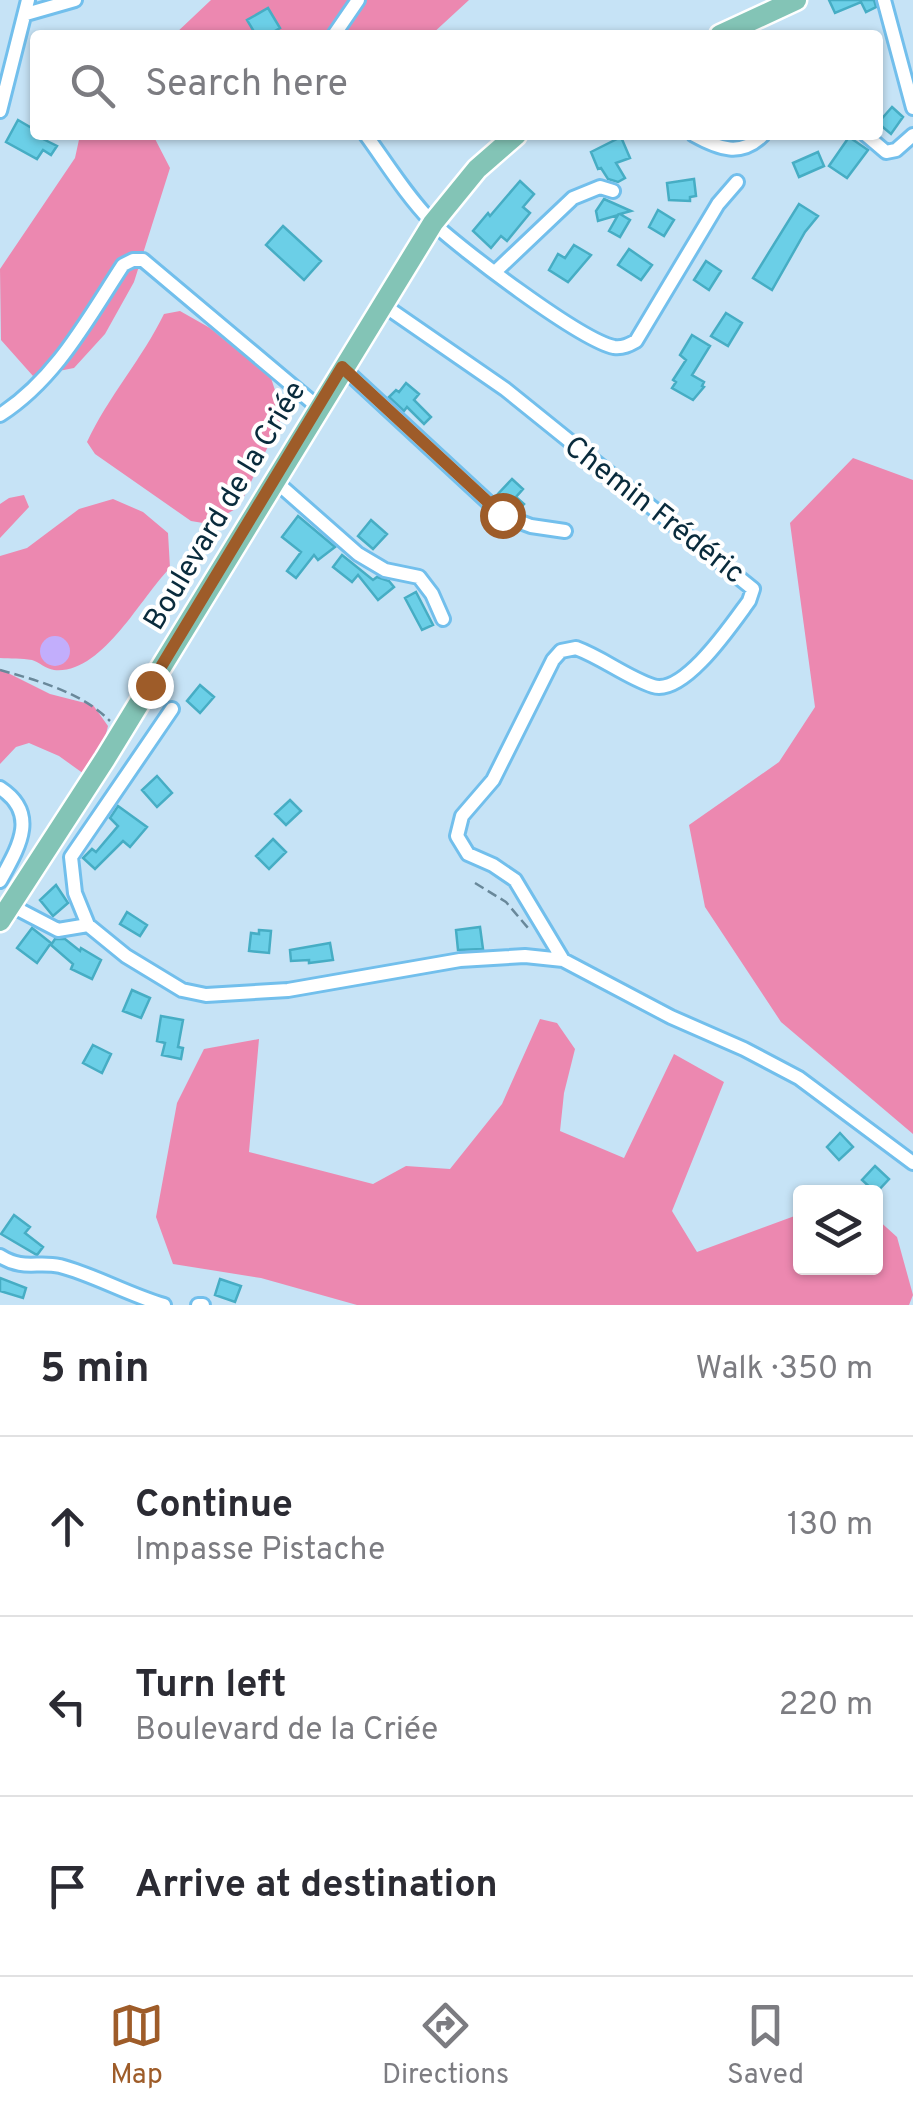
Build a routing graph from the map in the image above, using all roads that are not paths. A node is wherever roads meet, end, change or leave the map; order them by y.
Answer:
1 (75, 0) edge
2 (358, 0) edge
3 (796, 0) edge
4 (884, 0) edge
5 (27, 7) edge
6 (337, 30) edge
7 (731, 30) edge
8 (913, 108) edge
9 (0, 110) edge
10 (913, 135) edge
11 (369, 140) edge
12 (510, 140) edge
13 (704, 140) edge
14 (758, 140) edge
15 (872, 140) edge
16 (736, 182) dead end
17 (613, 191) dead end
18 (433, 223) junction
19 (495, 272) junction
20 (382, 304) junction
21 (342, 367) junction
22 (319, 408) junction
23 (0, 415) edge
24 (274, 480) junction
25 (565, 531) dead end
26 (443, 619) dead end
27 (172, 710) dead end
28 (105, 759) junction
29 (126, 775) junction
30 (0, 788) edge
31 (0, 881) edge
32 (3, 915) edge
33 (88, 926) junction
34 (563, 960) junction
35 (913, 1163) edge
36 (0, 1256) edge
37 (164, 1305) edge

1 - 5 street
2 - 6 street
3 - 7 main road
4 - 8 street
5 - 9 street
10 - 15 street
11 - 18 street
12 - 18 main road, Boulevard de la Criée
13 - 14 street
16 - 19 street
17 - 19 street
18 - 19 street
18 - 20 main road, Boulevard de la Criée
20 - 21 main road, Boulevard de la Criée
20 - 34 street, Chemin Frédéric
21 - 22 main road, Boulevard de la Criée
21 - 25 street
22 - 23 street
22 - 24 main road, Boulevard de la Criée
24 - 26 street
24 - 28 main road, Boulevard de la Criée
27 - 29 street
28 - 29 street
28 - 32 main road, Boulevard de la Criée
29 - 33 street
30 - 31 street
32 - 33 street
33 - 34 street
34 - 35 street
36 - 37 street

